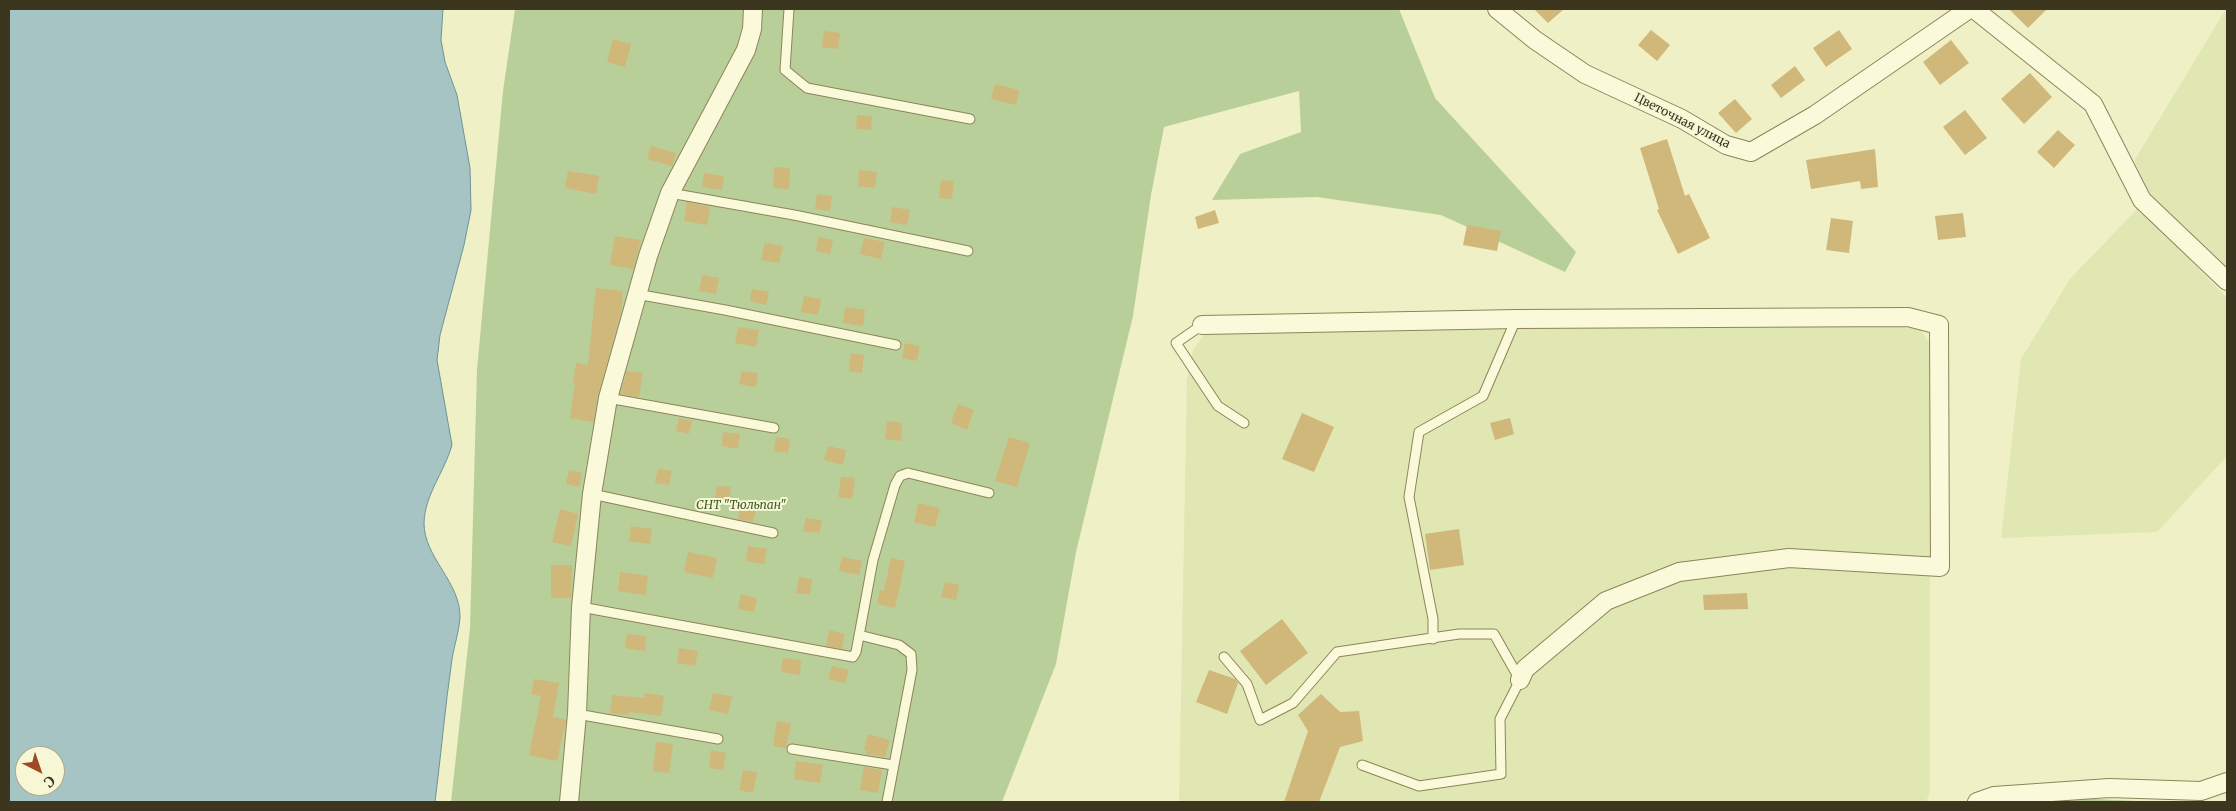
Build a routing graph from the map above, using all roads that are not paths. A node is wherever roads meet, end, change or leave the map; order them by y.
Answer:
1 (754, 9) edge
2 (789, 9) edge
3 (1497, 9) edge
4 (1969, 9) edge
5 (1974, 9) edge
6 (970, 119) dead end
7 (670, 193) junction
8 (968, 251) dead end
9 (2227, 281) edge
10 (636, 294) junction
11 (1516, 319) junction
12 (1202, 325) joint
13 (896, 346) dead end
14 (608, 398) junction
15 (1244, 423) dead end
16 (774, 428) dead end
17 (989, 493) dead end
18 (592, 494) junction
19 (773, 533) dead end
20 (581, 607) junction
21 (859, 635) junction
22 (1433, 639) junction
23 (1224, 657) dead end
24 (1520, 680) junction
25 (577, 714) junction
26 (718, 739) dead end
27 (792, 749) dead end
28 (893, 765) junction
29 (1362, 765) dead end
30 (2227, 782) edge
31 (569, 802) edge
32 (888, 802) edge
33 (1978, 802) edge

1 - 7 street
2 - 6 lane
3 - 4 street, Цветочная улица
5 - 9 street
7 - 8 lane
7 - 10 street
10 - 13 lane
10 - 14 street
11 - 12 street
11 - 22 lane
11 - 24 street
12 - 15 lane
14 - 16 lane
14 - 18 street
17 - 21 lane
18 - 19 lane
18 - 20 street
20 - 21 lane
20 - 25 street
21 - 28 lane
22 - 23 lane
22 - 24 lane
24 - 29 lane
25 - 26 lane
25 - 31 street
27 - 28 lane
28 - 32 lane
30 - 33 street

